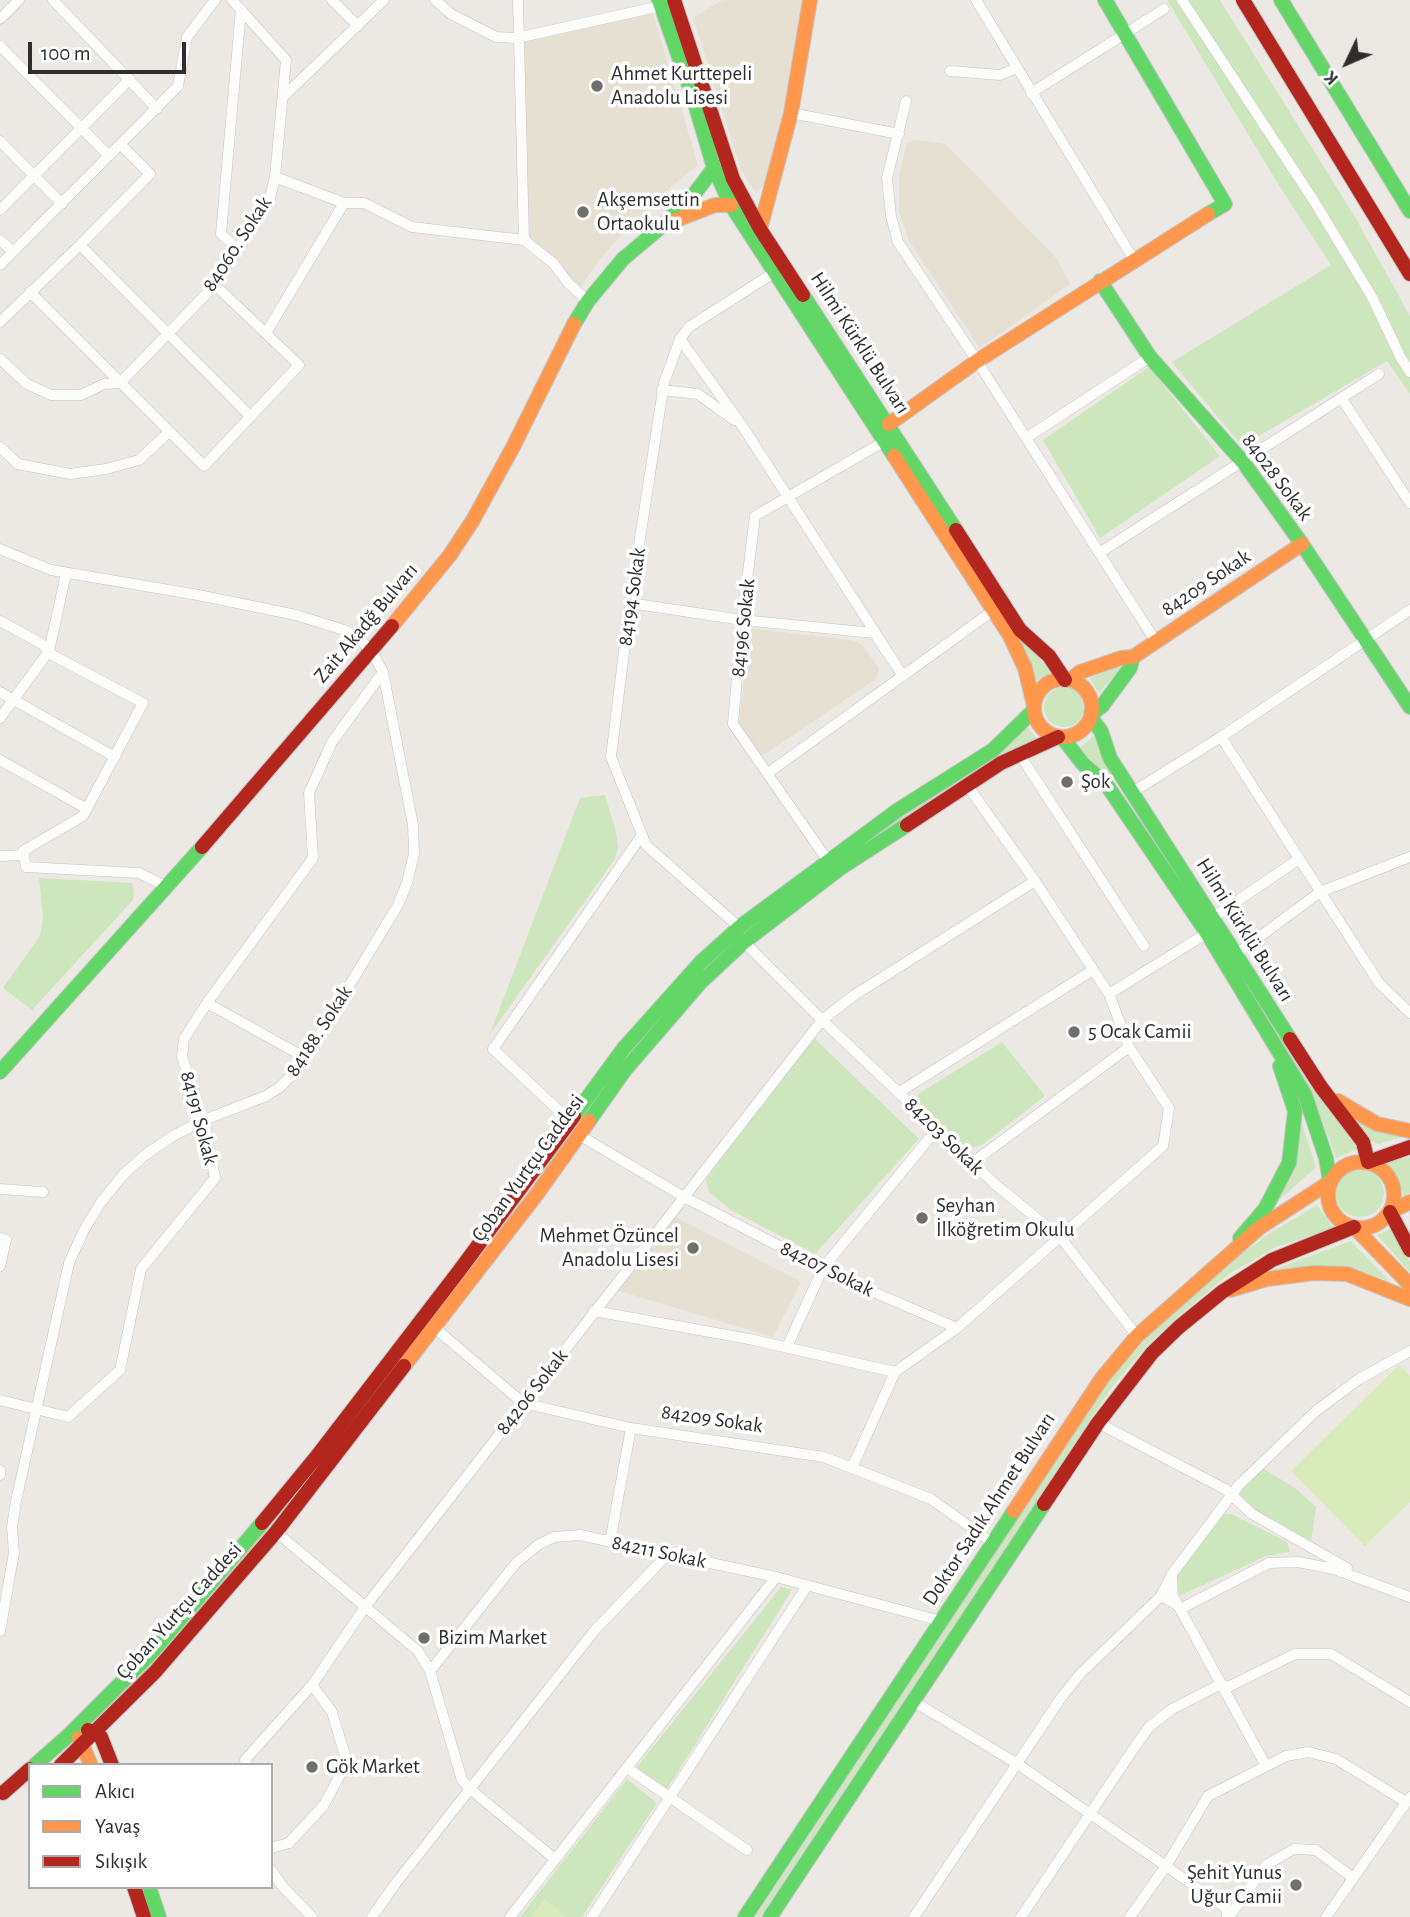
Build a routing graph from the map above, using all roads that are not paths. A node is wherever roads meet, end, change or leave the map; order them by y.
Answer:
1 (19, 0) edge
2 (53, 0) edge
3 (215, 0) edge
4 (233, 0) edge
5 (332, 0) edge
6 (384, 0) edge
7 (435, 0) edge
8 (518, 0) edge
9 (810, 0) edge
10 (976, 0) edge
11 (1105, 0) edge
12 (1182, 0) edge
13 (1242, 0) edge
14 (1280, 0) edge
15 (665, 2) edge
16 (241, 9) junction
17 (1164, 9) dead end
18 (0, 19) edge
19 (358, 26) junction
20 (1125, 34) junction
21 (517, 38) junction
22 (0, 46) edge
23 (1017, 68) junction
24 (950, 71) dead end
25 (130, 79) junction
26 (1031, 93) junction
27 (283, 97) junction
28 (906, 101) dead end
29 (158, 109) junction
30 (791, 113) junction
31 (82, 129) junction
32 (899, 134) junction
33 (0, 141) edge
34 (121, 145) junction
35 (109, 156) junction
36 (714, 168) junction
37 (34, 175) junction
38 (275, 177) junction
39 (344, 203) junction
40 (62, 204) junction
41 (731, 205) junction
42 (0, 210) edge
43 (1410, 211) edge
44 (661, 227) junction
45 (760, 229) junction
46 (0, 240) edge
47 (524, 240) junction
48 (80, 245) junction
49 (237, 249) junction
50 (13, 252) junction
51 (1134, 260) junction
52 (0, 265) edge
53 (775, 272) junction
54 (1408, 272) edge
55 (1100, 281) junction
56 (215, 285) junction
57 (30, 292) junction
58 (588, 302) junction
59 (0, 322) edge
60 (169, 333) junction
61 (266, 333) junction
62 (680, 339) junction
63 (1150, 357) junction
64 (0, 359) edge
65 (978, 361) junction
66 (1410, 372) edge
67 (1379, 374) dead end
68 (120, 383) junction
69 (662, 390) junction
70 (1342, 399) junction
71 (251, 417) junction
72 (889, 424) junction
73 (743, 427) junction
74 (169, 432) junction
75 (1026, 438) junction
76 (884, 441) junction
77 (0, 447) edge
78 (1243, 462) junction
79 (787, 498) junction
80 (1410, 503) edge
81 (1302, 544) junction
82 (0, 549) edge
83 (1099, 553) junction
84 (66, 574) junction
85 (630, 603) junction
86 (994, 610) junction
87 (1410, 610) edge
88 (742, 620) junction
89 (0, 621) edge
90 (1364, 640) junction
91 (1156, 642) junction
92 (49, 651) junction
93 (372, 652) junction
94 (1133, 657) junction
95 (383, 672) junction
96 (903, 676) junction
97 (1068, 680) junction
98 (0, 692) edge
99 (14, 700) junction
100 (1410, 707) edge
101 (1034, 708) junction
102 (1091, 716) junction
103 (0, 718) edge
104 (1060, 737) junction
105 (1221, 737) junction
106 (1020, 755) junction
107 (115, 757) junction
108 (0, 760) edge
109 (768, 773) junction
110 (967, 785) junction
111 (1131, 793) junction
112 (87, 809) junction
113 (642, 835) junction
114 (24, 855) junction
115 (0, 856) edge
116 (1410, 857) edge
117 (1299, 859) junction
118 (828, 861) junction
119 (1035, 881) junction
120 (167, 887) junction
121 (1320, 892) junction
122 (1212, 918) junction
123 (739, 927) junction
124 (1207, 933) junction
125 (744, 942) junction
126 (1144, 946) dead end
127 (1235, 956) junction
128 (1093, 970) junction
129 (1109, 994) junction
130 (207, 1003) junction
131 (1410, 1013) edge
132 (822, 1020) junction
133 (1272, 1041) junction
134 (1129, 1048) junction
135 (304, 1058) junction
136 (0, 1072) edge
137 (1321, 1087) junction
138 (898, 1093) junction
139 (204, 1120) junction
140 (570, 1121) junction
141 (936, 1129) junction
142 (1410, 1131) edge
143 (579, 1135) junction
144 (1410, 1147) edge
145 (1368, 1162) junction
146 (972, 1163) junction
147 (1330, 1182) junction
148 (0, 1189) edge
149 (43, 1192) dead end
150 (684, 1196) junction
151 (1410, 1202) edge
152 (1390, 1212) junction
153 (1354, 1227) junction
154 (0, 1238) edge
155 (1061, 1238) junction
156 (1410, 1250) edge
157 (0, 1266) edge
158 (823, 1268) junction
159 (1207, 1273) junction
160 (1410, 1285) edge
161 (1222, 1292) junction
162 (1410, 1299) edge
163 (594, 1311) junction
164 (435, 1328) junction
165 (957, 1328) junction
166 (1137, 1336) junction
167 (787, 1347) junction
168 (1410, 1351) edge
169 (895, 1372) junction
170 (0, 1401) edge
171 (523, 1403) junction
172 (37, 1409) junction
173 (1098, 1423) junction
174 (631, 1428) junction
175 (852, 1468) junction
176 (1231, 1496) junction
177 (276, 1532) junction
178 (610, 1542) junction
179 (992, 1542) junction
180 (668, 1554) junction
181 (1172, 1574) junction
182 (776, 1577) junction
183 (1376, 1584) junction
184 (807, 1586) junction
185 (1161, 1596) junction
186 (1410, 1597) edge
187 (365, 1607) junction
188 (1182, 1608) junction
189 (941, 1621) junction
190 (0, 1631) edge
191 (430, 1671) junction
192 (1221, 1684) junction
193 (312, 1685) junction
194 (913, 1701) junction
195 (1410, 1702) edge
196 (76, 1735) junction
197 (81, 1746) junction
198 (65, 1761) edge
199 (38, 1763) edge
200 (90, 1763) edge
201 (111, 1763) edge
202 (246, 1763) edge
203 (1016, 1763) junction
204 (1265, 1766) junction
205 (627, 1768) junction
206 (28, 1771) edge
207 (28, 1781) edge
208 (470, 1789) junction
209 (1, 1793) edge
210 (669, 1798) junction
211 (1408, 1800) edge
212 (1091, 1815) junction
213 (273, 1847) edge
214 (747, 1850) dead end
215 (555, 1859) junction
216 (1166, 1866) junction
217 (273, 1873) edge
218 (1353, 1878) junction
219 (135, 1889) edge
220 (150, 1889) edge
221 (145, 1917) edge
222 (159, 1917) edge
223 (312, 1917) edge
224 (372, 1917) edge
225 (510, 1917) edge
226 (592, 1917) edge
227 (745, 1917) edge
228 (770, 1917) edge
229 (914, 1917) edge
230 (1021, 1917) edge
231 (1130, 1917) edge
232 (1228, 1917) edge
233 (1326, 1917) edge

1 - 18 street
2 - 25 street
3 - 29 street
4 - 16 street, 84060. Sokak
5 - 19 street
6 - 19 street
7 - 21 street
8 - 21 street
9 - 30 main road
10 - 23 street
11 - 20 main road
12 - 66 street
13 - 54 main road
14 - 43 main road
15 - 21 street
15 - 36 main road, Hilmi Kürklü Bulvarı
15 - 45 main road, Hilmi Kürklü Bulvarı
16 - 27 street, 84060. Sokak
16 - 49 street
17 - 20 street
19 - 27 street
20 - 26 street
20 - 51 main road
21 - 47 street
22 - 31 street
23 - 24 street
23 - 26 street
25 - 29 street
25 - 31 street
26 - 51 street
27 - 38 street, 84060. Sokak
28 - 32 street
29 - 34 street
30 - 32 street
30 - 45 main road
31 - 35 street
31 - 37 street
32 - 65 street
33 - 37 street
34 - 35 street
34 - 48 street
35 - 40 street
36 - 41 main road, Hilmi Kürklü Bulvarı
36 - 44 main road, Zait Akadğ Bulvarı
37 - 40 street
37 - 42 street
38 - 39 street
38 - 49 street, 84060. Sokak
39 - 47 street
39 - 61 street
40 - 50 street
41 - 44 main road
41 - 53 main road, Hilmi Kürklü Bulvarı
44 - 58 main road, Zait Akadğ Bulvarı
45 - 72 main road, Hilmi Kürklü Bulvarı
46 - 50 street
47 - 58 street
48 - 57 street
48 - 60 street
49 - 56 street, 84060. Sokak
50 - 52 street
51 - 55 main road
53 - 62 street, 84194 Sokak
53 - 76 main road, Hilmi Kürklü Bulvarı
55 - 63 main road, 84028 Sokak
55 - 65 main road
56 - 60 street, 84060. Sokak
56 - 61 street
57 - 59 street
57 - 68 street
58 - 93 main road, Zait Akadğ Bulvarı
60 - 68 street, 84060. Sokak
60 - 71 street
61 - 71 street
62 - 69 street, 84194 Sokak
62 - 73 street
63 - 75 street
63 - 78 main road, 84028 Sokak
64 - 68 street
65 - 72 main road
65 - 75 street
67 - 70 street
68 - 74 street
69 - 73 street
69 - 85 street, 84194 Sokak
70 - 78 street
70 - 80 street
71 - 74 street
72 - 97 main road, Hilmi Kürklü Bulvarı
73 - 79 street
74 - 77 street
75 - 83 street
76 - 79 street, 84196 Sokak
76 - 86 main road, Hilmi Kürklü Bulvarı
78 - 81 main road, 84028 Sokak
78 - 83 street
79 - 88 street, 84196 Sokak
79 - 96 street
81 - 90 main road, 84028 Sokak
81 - 91 main road, 84209 Sokak
82 - 84 street, 84188. Sokak
83 - 91 street
84 - 92 street
84 - 93 street, 84188. Sokak
85 - 88 street
85 - 113 street, 84194 Sokak
86 - 96 street
86 - 101 main road, Hilmi Kürklü Bulvarı
87 - 90 street
88 - 96 street
88 - 109 street, 84196 Sokak
89 - 92 street
90 - 100 main road, 84028 Sokak
90 - 105 street
91 - 94 main road, 84209 Sokak
92 - 99 street
92 - 107 street
93 - 95 street, 84188. Sokak
93 - 120 main road, Zait Akadğ Bulvarı
94 - 97 main road
94 - 102 main road
95 - 130 street, 84191 Sokak
95 - 135 street, 84188. Sokak
96 - 109 street
97 - 101 main road
97 - 102 main road
98 - 99 street
99 - 103 street
99 - 107 street
101 - 104 main road
101 - 118 main road, Çoban Yurtçu Caddesi
102 - 104 main road
102 - 111 main road, Hilmi Kürklü Bulvarı
104 - 106 main road, Çoban Yurtçu Caddesi
104 - 124 main road, Hilmi Kürklü Bulvarı
105 - 111 street
105 - 117 street
106 - 110 main road, Çoban Yurtçu Caddesi
106 - 126 street
107 - 112 street
108 - 112 street
109 - 118 street, 84196 Sokak
110 - 119 street
110 - 125 main road, Çoban Yurtçu Caddesi
111 - 122 main road, Hilmi Kürklü Bulvarı
112 - 114 street
113 - 123 street, 84194 Sokak
113 - 140 street
114 - 115 street
114 - 120 street
116 - 121 street
117 - 121 street
117 - 122 street
118 - 123 main road, Çoban Yurtçu Caddesi
119 - 128 street
119 - 132 street, 84206 Sokak
120 - 136 main road, Zait Akadğ Bulvarı
121 - 127 street
121 - 131 street
122 - 127 main road, Hilmi Kürklü Bulvarı
123 - 140 main road, Çoban Yurtçu Caddesi
124 - 129 street
124 - 133 main road, Hilmi Kürklü Bulvarı
125 - 132 street, 84203 Sokak
125 - 143 main road, Çoban Yurtçu Caddesi
127 - 137 main road, Hilmi Kürklü Bulvarı
128 - 129 street
128 - 138 street
129 - 134 street
130 - 135 street
130 - 139 street, 84191 Sokak
132 - 138 street, 84203 Sokak
132 - 150 street, 84206 Sokak
133 - 147 main road, Hilmi Kürklü Bulvarı
133 - 159 main road
134 - 146 street
134 - 155 street
135 - 139 street, 84188. Sokak
137 - 142 main road
137 - 145 main road, Hilmi Kürklü Bulvarı
138 - 141 street, 84203 Sokak
139 - 172 street, 84188. Sokak
139 - 172 street, 84191 Sokak
140 - 196 main road, Çoban Yurtçu Caddesi
141 - 146 street, 84203 Sokak
141 - 158 street
143 - 150 street, 84207 Sokak
143 - 164 main road, Çoban Yurtçu Caddesi
144 - 145 main road
145 - 147 main road
145 - 152 main road
146 - 155 street, 84203 Sokak
147 - 153 main road
147 - 159 main road, Doktor Sadık Ahmet Bulvarı
148 - 149 street
150 - 158 street, 84207 Sokak
150 - 163 street, 84206 Sokak
151 - 152 main road
152 - 153 main road
152 - 156 main road
153 - 160 main road
153 - 161 main road, Doktor Sadık Ahmet Bulvarı
154 - 157 street
155 - 165 street
155 - 166 street, 84203 Sokak
158 - 165 street, 84207 Sokak
158 - 167 street
159 - 166 main road, Doktor Sadık Ahmet Bulvarı
161 - 162 main road
161 - 173 main road, Doktor Sadık Ahmet Bulvarı
163 - 167 street
163 - 171 street, 84206 Sokak
164 - 171 street, 84209 Sokak
164 - 177 main road, Çoban Yurtçu Caddesi
165 - 169 street
166 - 179 main road, Doktor Sadık Ahmet Bulvarı
167 - 169 street
168 - 176 street
169 - 175 street
170 - 172 street
171 - 174 street, 84209 Sokak
171 - 187 street, 84206 Sokak
172 - 190 street, 84188. Sokak
173 - 176 street
173 - 194 main road, Doktor Sadık Ahmet Bulvarı
174 - 175 street, 84209 Sokak
174 - 178 street
175 - 179 street, 84209 Sokak
176 - 181 street
176 - 183 street
177 - 187 street
177 - 196 main road, Çoban Yurtçu Caddesi
178 - 180 street, 84211 Sokak
178 - 191 street, 84211 Sokak
179 - 189 main road, Doktor Sadık Ahmet Bulvarı
180 - 182 street, 84211 Sokak
180 - 208 street
181 - 185 street
181 - 188 street
182 - 184 street, 84211 Sokak
182 - 205 street
183 - 186 street
183 - 188 street
184 - 189 street, 84211 Sokak
184 - 210 street
185 - 188 street
185 - 203 street
187 - 191 street
187 - 193 street, 84206 Sokak
188 - 192 street
189 - 227 main road, Doktor Sadık Ahmet Bulvarı
191 - 208 street
192 - 195 street
192 - 204 street
192 - 212 street
193 - 202 street, 84206 Sokak
193 - 213 street
194 - 203 street
194 - 228 main road, Doktor Sadık Ahmet Bulvarı
196 - 197 main road
196 - 199 main road
196 - 201 main road
197 - 198 main road
197 - 200 main road
203 - 212 street
203 - 229 street
204 - 211 street
204 - 216 street
205 - 210 street
205 - 215 street
206 - 209 main road
207 - 209 main road
208 - 215 street
208 - 224 street
210 - 214 street
210 - 226 street
211 - 218 street
212 - 216 street
212 - 230 street
215 - 225 street
216 - 231 street
216 - 232 street
217 - 223 street
218 - 232 street
218 - 233 street
219 - 221 main road
220 - 222 main road

